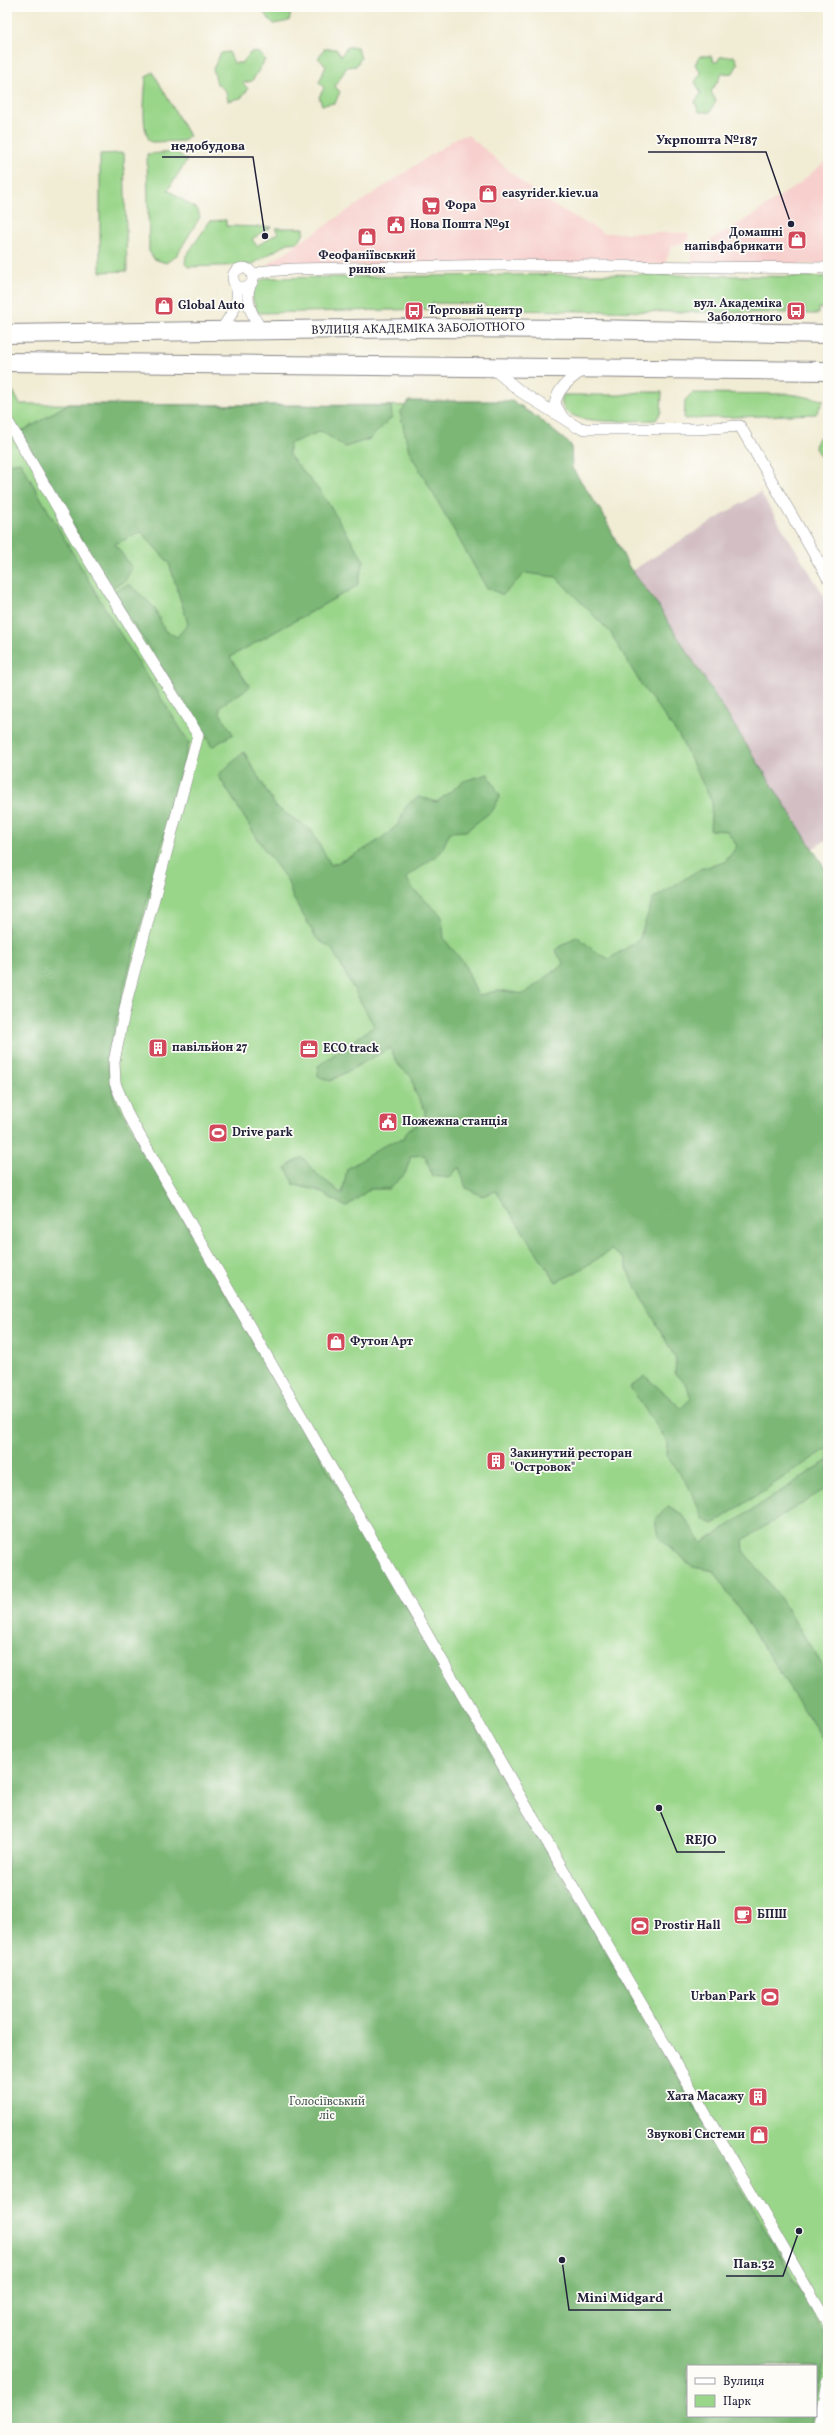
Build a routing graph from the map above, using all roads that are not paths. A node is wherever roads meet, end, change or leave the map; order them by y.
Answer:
1 (828, 268) edge
2 (251, 280) junction
3 (236, 286) junction
4 (262, 331) junction
5 (220, 332) junction
6 (7, 334) edge
7 (828, 334) edge
8 (7, 362) edge
9 (490, 366) junction
10 (587, 367) junction
11 (828, 371) edge
12 (7, 420) edge
13 (566, 422) junction
14 (828, 578) edge
15 (828, 2324) edge
16 (828, 2381) edge
17 (820, 2428) edge

1 - 2 street
2 - 3 street
2 - 3 street
2 - 4 street
3 - 5 street
4 - 5 highway, ВУЛИЦЯ АКАДЕМІКА ЗАБОЛОТНОГО
4 - 7 highway, ВУЛИЦЯ АКАДЕМІКА ЗАБОЛОТНОГО
5 - 6 highway, ВУЛИЦЯ АКАДЕМІКА ЗАБОЛОТНОГО
8 - 9 highway
9 - 10 highway
9 - 13 street
10 - 11 highway
10 - 13 street
12 - 15 street
13 - 14 street
16 - 17 street

